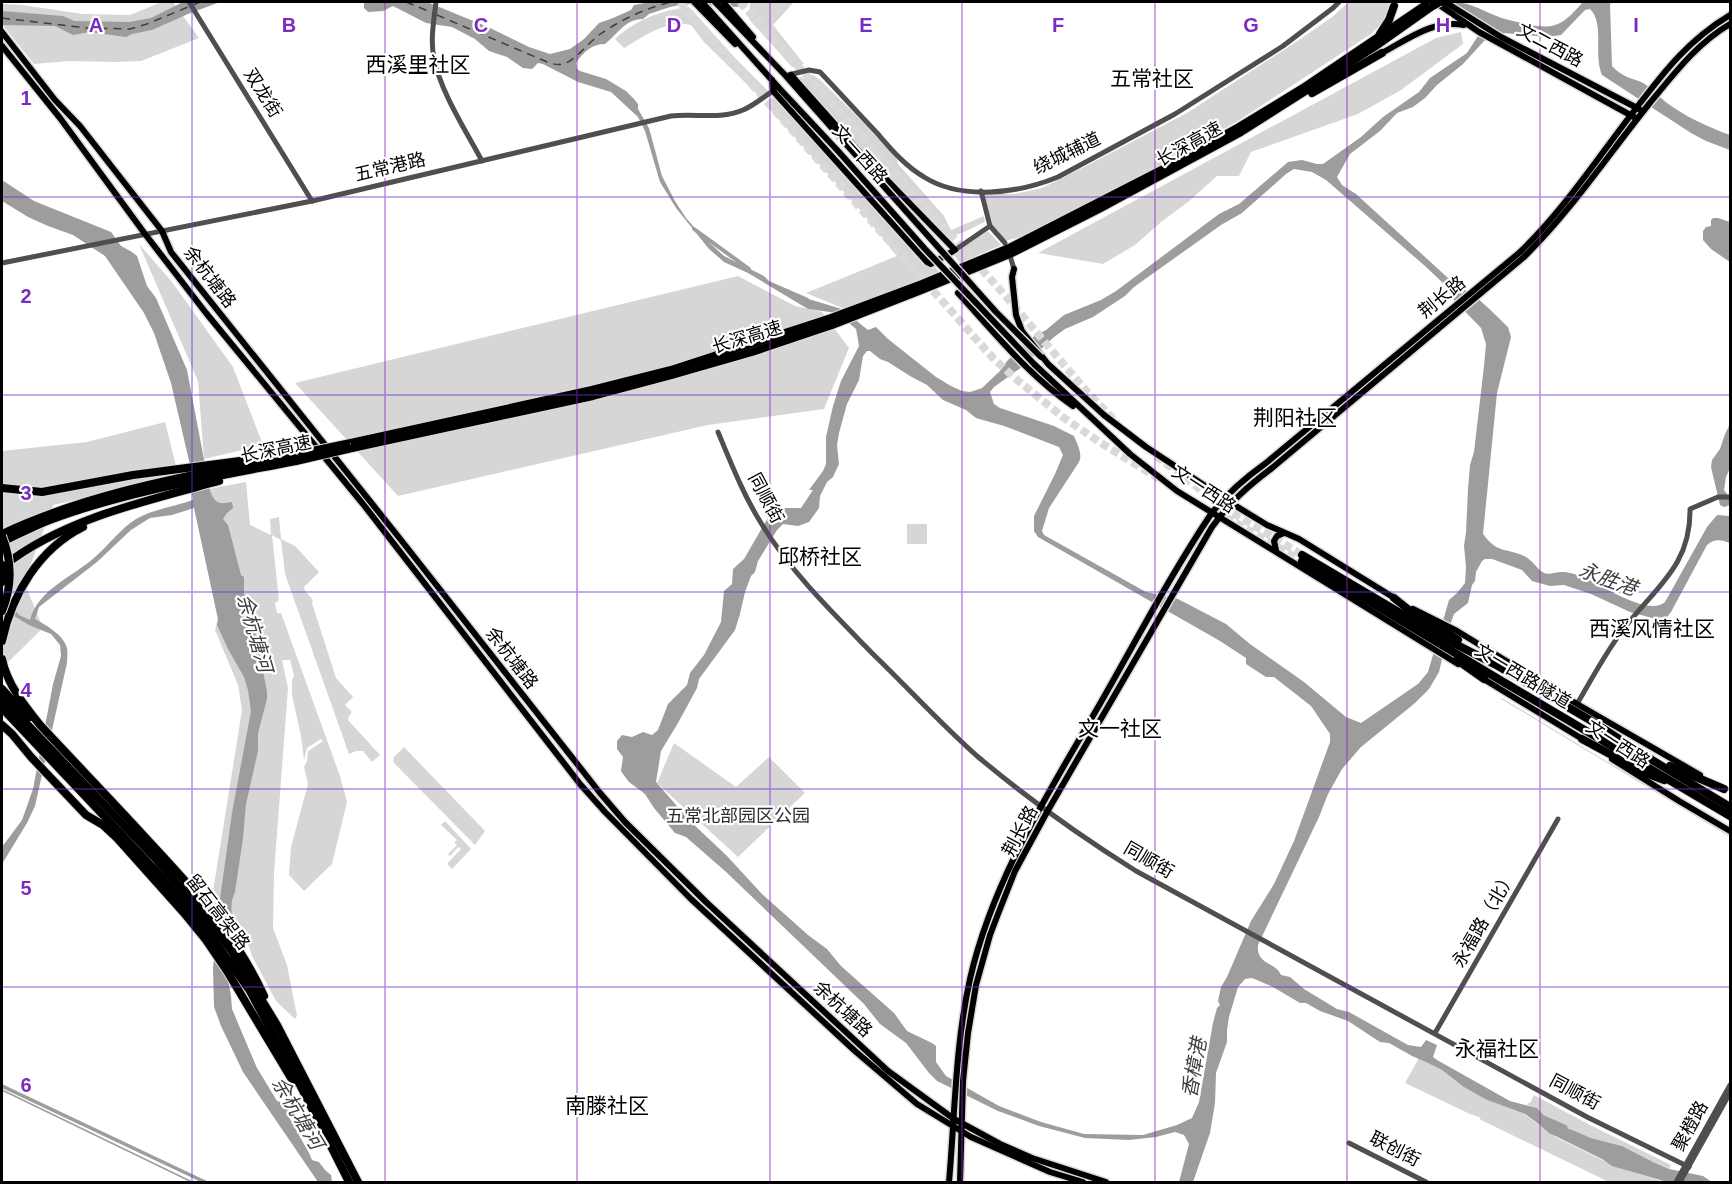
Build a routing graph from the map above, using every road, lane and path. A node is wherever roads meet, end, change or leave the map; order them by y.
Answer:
1 (189, 2) edge
2 (436, 2) edge
3 (694, 2) edge
4 (702, 2) edge
5 (715, 2) edge
6 (723, 2) edge
7 (1339, 2) edge
8 (1440, 2) edge
9 (1445, 2) edge
10 (1395, 4) edge
11 (1430, 4) edge
12 (1731, 15) edge
13 (736, 21) junction
14 (1731, 24) edge
15 (720, 26) junction
16 (1468, 26) junction
17 (1481, 29) junction
18 (2, 33) edge
19 (1379, 36) junction
20 (1499, 40) junction
21 (2, 46) edge
22 (1382, 53) joint
23 (788, 75) junction
24 (776, 90) junction
25 (1643, 108) junction
26 (1271, 115) junction
27 (1634, 117) junction
28 (834, 124) junction
29 (841, 139) junction
30 (857, 149) junction
31 (482, 161) junction
32 (981, 191) junction
33 (312, 201) junction
34 (990, 226) junction
35 (162, 231) junction
36 (145, 234) junction
37 (1005, 243) dead end
38 (955, 250) junction
39 (1011, 259) dead end
40 (2, 263) edge
41 (1014, 269) joint
42 (958, 293) dead end
43 (1459, 308) junction
44 (861, 311) junction
45 (1041, 357) junction
46 (1032, 367) junction
47 (718, 432) dead end
48 (284, 460) junction
49 (211, 474) junction
50 (183, 484) junction
51 (2, 488) edge
52 (42, 492) junction
53 (2, 494) edge
54 (1731, 497) edge
55 (1224, 498) junction
56 (1231, 503) junction
57 (125, 507) junction
58 (1211, 514) junction
59 (1219, 518) junction
60 (1284, 533) junction
61 (2, 535) edge
62 (2, 542) edge
63 (1277, 552) junction
64 (2, 566) edge
65 (2, 582) edge
66 (1394, 598) joint
67 (2, 611) edge
68 (1433, 635) junction
69 (1456, 637) junction
70 (2, 641) edge
71 (1447, 652) junction
72 (2, 658) edge
73 (1484, 679) joint
74 (3, 694) edge
75 (1577, 704) junction
76 (2, 708) edge
77 (2, 723) edge
78 (40, 725) junction
79 (1582, 739) junction
80 (1642, 754) junction
81 (1681, 787) junction
82 (1727, 791) edge
83 (1041, 807) junction
84 (1731, 807) edge
85 (1047, 812) junction
86 (1731, 816) edge
87 (1558, 819) dead end
88 (1731, 831) edge
89 (277, 1025) junction
90 (1435, 1033) junction
91 (1731, 1085) edge
92 (1731, 1093) edge
93 (959, 1095) junction
94 (316, 1117) junction
95 (954, 1123) junction
96 (963, 1128) junction
97 (1349, 1143) dead end
98 (1687, 1166) junction
99 (353, 1181) edge
100 (949, 1182) edge
101 (960, 1182) edge
102 (1083, 1182) edge
103 (1106, 1182) edge
104 (1426, 1182) edge
105 (1676, 1182) edge
106 (1680, 1182) edge

1 - 33 street, 双龙街
2 - 31 street
3 - 15 main road, 文一西路
4 - 15 main road, 文一西路
5 - 13 main road, 文一西路
6 - 13 main road, 文一西路
7 - 32 street, 绕城辅道
8 - 11 highway, 长深高速, bridge
9 - 17 main road, 文二西路
10 - 19 highway
11 - 16 main road, 文二西路
11 - 19 highway, 长深高速
11 - 26 highway, 长深高速
12 - 25 main road, 荆长路
13 - 23 main road, 文一西路
14 - 25 main road, 荆长路
15 - 24 main road, 文一西路
16 - 17 main road, 文二西路
16 - 22 main road
17 - 20 main road, 文二西路
18 - 35 main road, 余杭塘路
19 - 44 highway, 长深高速
20 - 25 main road, 文二西路
20 - 27 main road, 文二西路
21 - 36 main road, 余杭塘路
22 - 26 highway
23 - 28 main road
23 - 29 main road, 文一西路
23 - 32 street, 绕城辅道
24 - 31 street, 五常港路
24 - 38 main road
24 - 46 main road, 文一西路, bridge
25 - 27 main road, 荆长路
26 - 44 highway, 长深高速
27 - 43 main road, 荆长路
28 - 29 main road
28 - 30 main road
29 - 30 main road
29 - 45 main road, 文一西路, bridge
30 - 38 main road
31 - 33 street, 五常港路
32 - 34 street
33 - 35 street, 五常港路
34 - 37 street
34 - 38 street
35 - 36 street, 五常港路
35 - 95 main road, 余杭塘路
36 - 40 street, 五常港路
36 - 95 main road, 余杭塘路
39 - 41 street
41 - 45 main road, bridge
42 - 46 main road
43 - 55 main road, 荆长路
43 - 56 main road, 荆长路
44 - 48 highway, 长深高速, bridge
45 - 55 main road, 文一西路
46 - 58 main road, 文一西路
47 - 83 street, 同顺街
48 - 49 highway, 长深高速
48 - 49 highway
49 - 50 highway, 长深高速
49 - 50 highway
49 - 52 highway
50 - 57 highway
50 - 61 highway, 长深高速
50 - 62 highway, 长深高速
51 - 52 highway
52 - 53 highway
54 - 75 street
55 - 56 main road, 文一西路
55 - 58 main road, 荆长路
56 - 59 main road, 荆长路
56 - 60 main road, 文一西路
57 - 64 highway
57 - 70 highway
58 - 59 main road, 文一西路
58 - 83 main road, 荆长路
59 - 63 main road, 文一西路
59 - 85 main road, 荆长路
60 - 63 main road
60 - 66 main road, 文一西路
61 - 67 highway, bridge
63 - 68 main road, 文一西路
64 - 65 highway, bridge
66 - 68 highway
68 - 68 highway, 文一西路隧道
68 - 69 highway, 文一西路隧道
68 - 69 main road, 文一西路
68 - 71 highway, 文一西路隧道
69 - 75 main road, 文一西路
69 - 80 highway, 文一西路隧道
71 - 73 highway
71 - 81 highway, 文一西路隧道
72 - 78 highway
73 - 79 main road, 文一西路
74 - 78 highway
74 - 89 highway, 留石高架路
75 - 82 main road, 文一西路
76 - 94 highway, 留石高架路
77 - 94 highway
78 - 89 highway
79 - 81 highway
79 - 88 main road, 文一西路
80 - 82 highway
80 - 84 highway, 文一西路隧道
81 - 86 highway, 文一西路隧道
83 - 85 street, 同顺街
83 - 93 main road, 荆长路
85 - 90 street, 同顺街
85 - 93 main road, 荆长路
87 - 90 street, 永福路（北）
89 - 99 highway, 留石高架路
90 - 98 street, 同顺街
91 - 98 street, 聚橙路
92 - 98 street, 聚橙路
93 - 95 main road
93 - 96 main road
94 - 99 highway, 留石高架路
95 - 96 main road, 余杭塘路
95 - 100 main road
96 - 101 main road
96 - 102 main road, 余杭塘路
96 - 103 main road, 余杭塘路
97 - 104 street, 联创街
98 - 105 street, 聚橙路
98 - 106 street, 聚橙路

